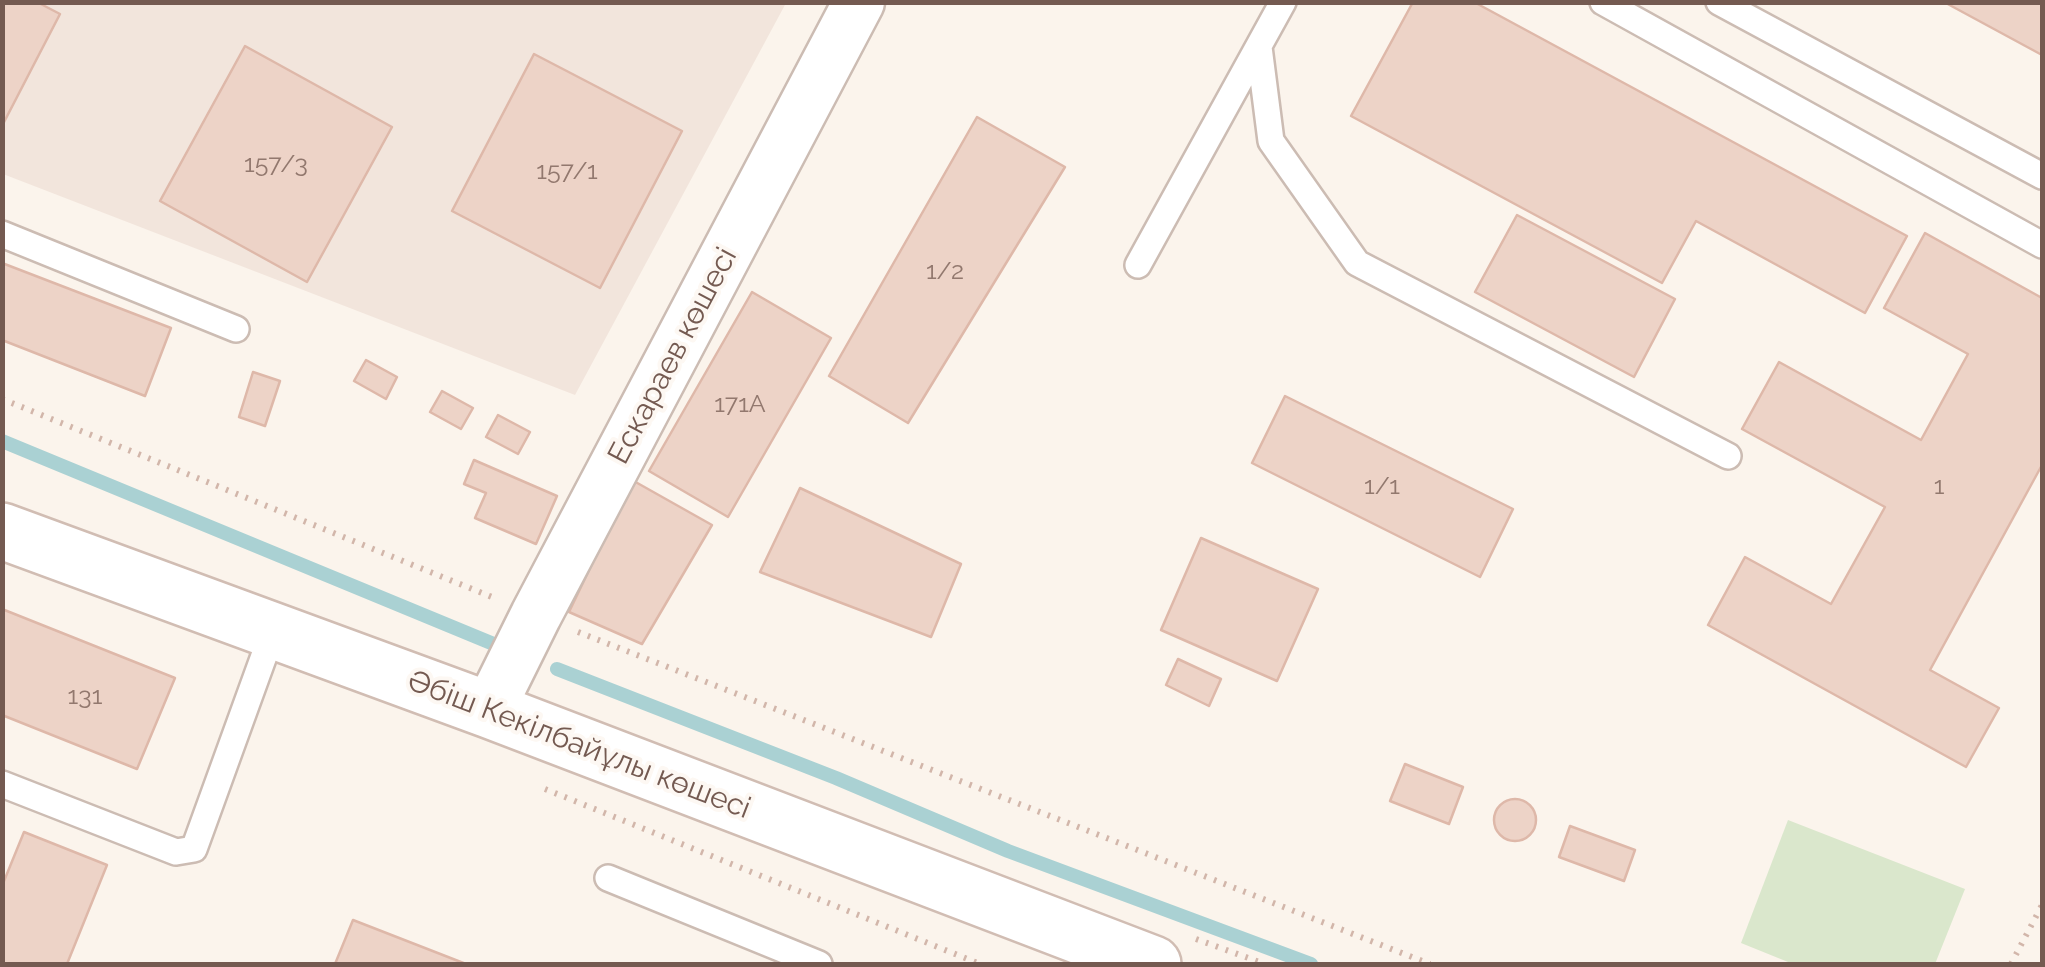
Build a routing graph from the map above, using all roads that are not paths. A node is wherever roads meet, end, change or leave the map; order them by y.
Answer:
1 (859, 2) edge
2 (1283, 2) edge
3 (1603, 2) edge
4 (1719, 2) edge
5 (1259, 47) junction
6 (2042, 176) edge
7 (2, 234) edge
8 (2042, 245) edge
9 (1138, 265) dead end
10 (236, 329) dead end
11 (1728, 456) dead end
12 (2, 532) edge
13 (273, 631) junction
14 (489, 710) junction
15 (2, 784) edge
16 (608, 878) dead end
17 (819, 964) edge
18 (1153, 964) edge

1 - 14 street, Ескараев көшесі
2 - 5 lane
3 - 8 lane
4 - 6 lane
5 - 9 lane
5 - 11 lane
7 - 10 lane
12 - 13 street, Әбіш Кекілбайұлы көшесі
13 - 14 street, Әбіш Кекілбайұлы көшесі
13 - 15 lane
14 - 18 street, Әбіш Кекілбайұлы көшесі
16 - 17 lane

